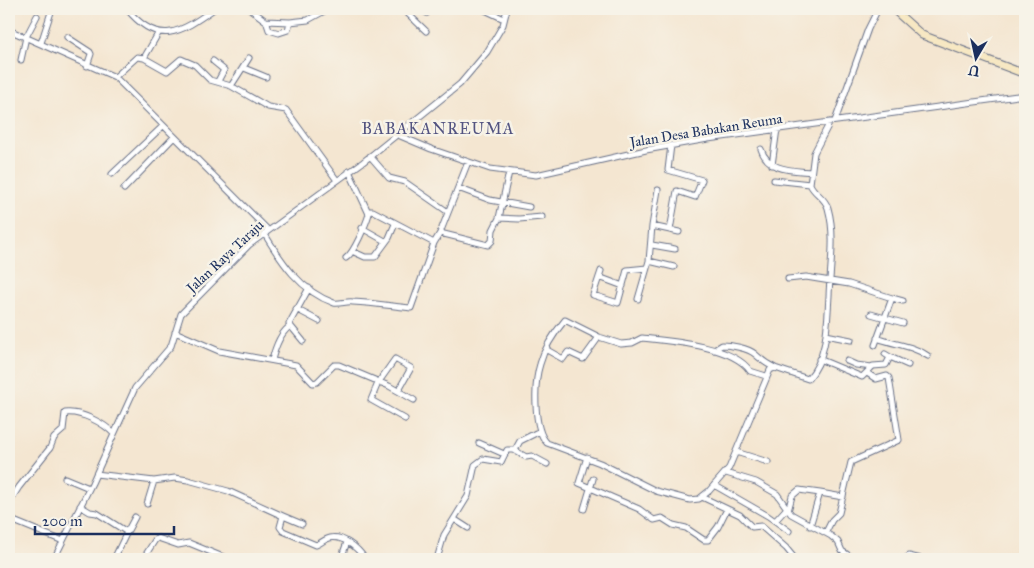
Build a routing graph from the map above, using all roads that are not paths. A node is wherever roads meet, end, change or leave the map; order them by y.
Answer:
1 (52, 9) edge
2 (127, 9) edge
3 (214, 9) edge
4 (250, 9) edge
5 (312, 9) edge
6 (328, 9) edge
7 (403, 9) edge
8 (421, 9) edge
9 (483, 9) edge
10 (506, 9) edge
11 (878, 9) edge
12 (893, 9) edge
13 (427, 12) dead end
14 (37, 16) dead end
15 (313, 17) junction
16 (504, 19) junction
17 (266, 21) junction
18 (290, 22) junction
19 (9, 30) edge
20 (426, 31) dead end
21 (159, 32) junction
22 (26, 37) junction
23 (67, 37) dead end
24 (41, 43) junction
25 (144, 58) junction
26 (249, 58) dead end
27 (20, 60) dead end
28 (214, 61) dead end
29 (88, 66) junction
30 (244, 68) junction
31 (1025, 74) edge
32 (114, 77) junction
33 (266, 78) dead end
34 (218, 81) junction
35 (231, 86) junction
36 (1025, 95) edge
37 (833, 121) junction
38 (163, 126) junction
39 (777, 129) junction
40 (398, 134) junction
41 (174, 137) junction
42 (671, 145) junction
43 (761, 149) dead end
44 (370, 156) junction
45 (468, 162) junction
46 (772, 165) junction
47 (349, 171) junction
48 (509, 172) junction
49 (811, 172) junction
50 (112, 174) dead end
51 (336, 180) junction
52 (774, 180) dead end
53 (810, 184) junction
54 (458, 188) junction
55 (124, 190) dead end
56 (658, 190) dead end
57 (502, 203) junction
58 (529, 207) dead end
59 (368, 211) junction
60 (448, 212) junction
61 (542, 217) dead end
62 (499, 218) junction
63 (395, 224) junction
64 (652, 226) junction
65 (362, 228) junction
66 (670, 230) junction
67 (266, 231) junction
68 (679, 232) dead end
69 (440, 233) junction
70 (385, 241) junction
71 (434, 243) junction
72 (652, 245) junction
73 (675, 248) dead end
74 (354, 252) junction
75 (346, 258) dead end
76 (649, 262) junction
77 (674, 267) dead end
78 (647, 268) junction
79 (788, 279) dead end
80 (830, 281) junction
81 (623, 286) junction
82 (309, 288) junction
83 (892, 298) junction
84 (638, 299) dead end
85 (902, 301) dead end
86 (296, 309) junction
87 (871, 314) dead end
88 (886, 318) junction
89 (319, 322) dead end
90 (903, 323) dead end
91 (289, 326) junction
92 (175, 332) junction
93 (826, 335) junction
94 (599, 337) junction
95 (877, 338) junction
96 (850, 340) dead end
97 (303, 341) dead end
98 (875, 345) dead end
99 (547, 350) junction
100 (714, 350) junction
101 (884, 354) dead end
102 (928, 356) dead end
103 (890, 358) junction
104 (819, 359) junction
105 (272, 360) junction
106 (847, 361) dead end
107 (908, 365) dead end
108 (872, 367) junction
109 (775, 368) junction
110 (867, 373) junction
111 (766, 376) junction
112 (378, 383) junction
113 (398, 391) junction
114 (414, 400) dead end
115 (405, 419) dead end
116 (540, 431) junction
117 (114, 434) junction
118 (479, 443) dead end
119 (514, 450) junction
120 (736, 452) junction
121 (504, 454) junction
122 (587, 457) junction
123 (768, 462) dead end
124 (547, 464) dead end
125 (726, 473) junction
126 (96, 474) junction
127 (65, 478) dead end
128 (593, 479) dead end
129 (154, 481) junction
130 (714, 485) junction
131 (89, 488) junction
132 (590, 488) junction
133 (820, 493) junction
134 (702, 497) junction
135 (843, 497) junction
136 (9, 503) edge
137 (147, 504) dead end
138 (80, 506) junction
139 (728, 509) junction
140 (584, 510) dead end
141 (787, 510) junction
142 (283, 516) junction
143 (135, 517) dead end
144 (9, 519) edge
145 (454, 520) junction
146 (776, 520) junction
147 (302, 524) dead end
148 (810, 526) junction
149 (468, 528) dead end
150 (789, 531) dead end
151 (127, 532) junction
152 (826, 532) junction
153 (63, 542) junction
154 (347, 542) junction
155 (54, 559) edge
156 (114, 559) edge
157 (143, 559) edge
158 (228, 559) edge
159 (341, 559) edge
160 (365, 559) edge
161 (437, 559) edge
162 (795, 559) edge
163 (854, 559) edge
164 (905, 559) edge
165 (920, 559) edge

1 - 24 street
2 - 21 street
3 - 21 street
4 - 17 street
5 - 15 street
6 - 15 street
7 - 20 street
8 - 13 street
9 - 16 street
10 - 16 street, Jalan Raya Taraju
11 - 37 street
12 - 31 main road
14 - 22 street
15 - 18 street
16 - 40 street, Jalan Raya Taraju
17 - 18 street
17 - 18 street
19 - 22 street
21 - 25 street
22 - 24 street
22 - 27 street
23 - 29 street
24 - 29 street
25 - 32 street
25 - 34 street
26 - 30 street
28 - 34 street
29 - 32 street
30 - 33 street
30 - 35 street
32 - 38 street
34 - 35 street
35 - 51 street
36 - 37 street, Jalan Desa Babakan Reuma
37 - 39 street, Jalan Desa Babakan Reuma
37 - 49 street
38 - 41 street
38 - 50 street
39 - 42 street, Jalan Desa Babakan Reuma
39 - 46 street
40 - 44 street, Jalan Raya Taraju
40 - 45 street, Jalan Desa Babakan Reuma
41 - 55 street
41 - 67 street
42 - 48 street, Jalan Desa Babakan Reuma
42 - 66 street
43 - 46 street
44 - 47 street, Jalan Raya Taraju
44 - 60 street
45 - 48 street, Jalan Desa Babakan Reuma
45 - 54 street
46 - 49 street
47 - 51 street, Jalan Raya Taraju
47 - 59 street
48 - 57 street
49 - 53 street
51 - 67 street, Jalan Raya Taraju
52 - 53 street
53 - 80 street
54 - 57 street
54 - 60 street
56 - 64 street
57 - 58 street
57 - 62 street
59 - 63 street
59 - 65 street
60 - 69 street
61 - 62 street
62 - 69 street
63 - 70 street
63 - 71 street
64 - 66 street
64 - 72 street
65 - 70 street
65 - 74 street
66 - 68 street
67 - 82 street
67 - 92 street, Jalan Raya Taraju
69 - 71 street
70 - 74 street
71 - 82 street
72 - 73 street
72 - 76 street
74 - 75 street
76 - 77 street
76 - 78 street
78 - 81 street
78 - 84 street
79 - 80 street
80 - 83 street
80 - 93 street
81 - 81 street
82 - 86 street
83 - 85 street
83 - 88 street
86 - 89 street
86 - 91 street
87 - 88 street
88 - 90 street
88 - 95 street
91 - 97 street
91 - 105 street
92 - 105 street
92 - 117 street, Jalan Raya Taraju
93 - 96 street
93 - 104 street
94 - 99 street
94 - 99 street
94 - 100 street
95 - 98 street
95 - 102 street
99 - 116 street
100 - 109 street
100 - 111 street
101 - 103 street
103 - 107 street
103 - 108 street
104 - 109 street
104 - 110 street
105 - 112 street
106 - 108 street
108 - 110 street
109 - 111 street
110 - 135 street
111 - 120 street
112 - 113 street
112 - 113 street
112 - 115 street
113 - 114 street
116 - 119 street
116 - 122 street
117 - 126 street, Jalan Raya Taraju
117 - 136 street
118 - 121 street
119 - 121 street
119 - 124 street
120 - 123 street
120 - 125 street
121 - 145 street
122 - 132 street
122 - 134 street
125 - 130 street
125 - 141 street
126 - 129 street
126 - 131 street, Jalan Raya Taraju
127 - 131 street
128 - 132 street
129 - 137 street
129 - 142 street
130 - 134 street
130 - 146 street
131 - 138 street, Jalan Raya Taraju
132 - 139 street
132 - 140 street
133 - 135 street
133 - 141 street
133 - 148 street
134 - 139 street
135 - 152 street
138 - 151 street
138 - 153 street, Jalan Raya Taraju
139 - 162 street
141 - 146 street
141 - 148 street
142 - 147 street
142 - 154 street
143 - 151 street
144 - 153 street
145 - 149 street
145 - 161 street
146 - 150 street
148 - 152 street
151 - 156 street
152 - 163 street
153 - 155 street, Jalan Raya Taraju
154 - 159 street
154 - 160 street
157 - 158 street
164 - 165 street

